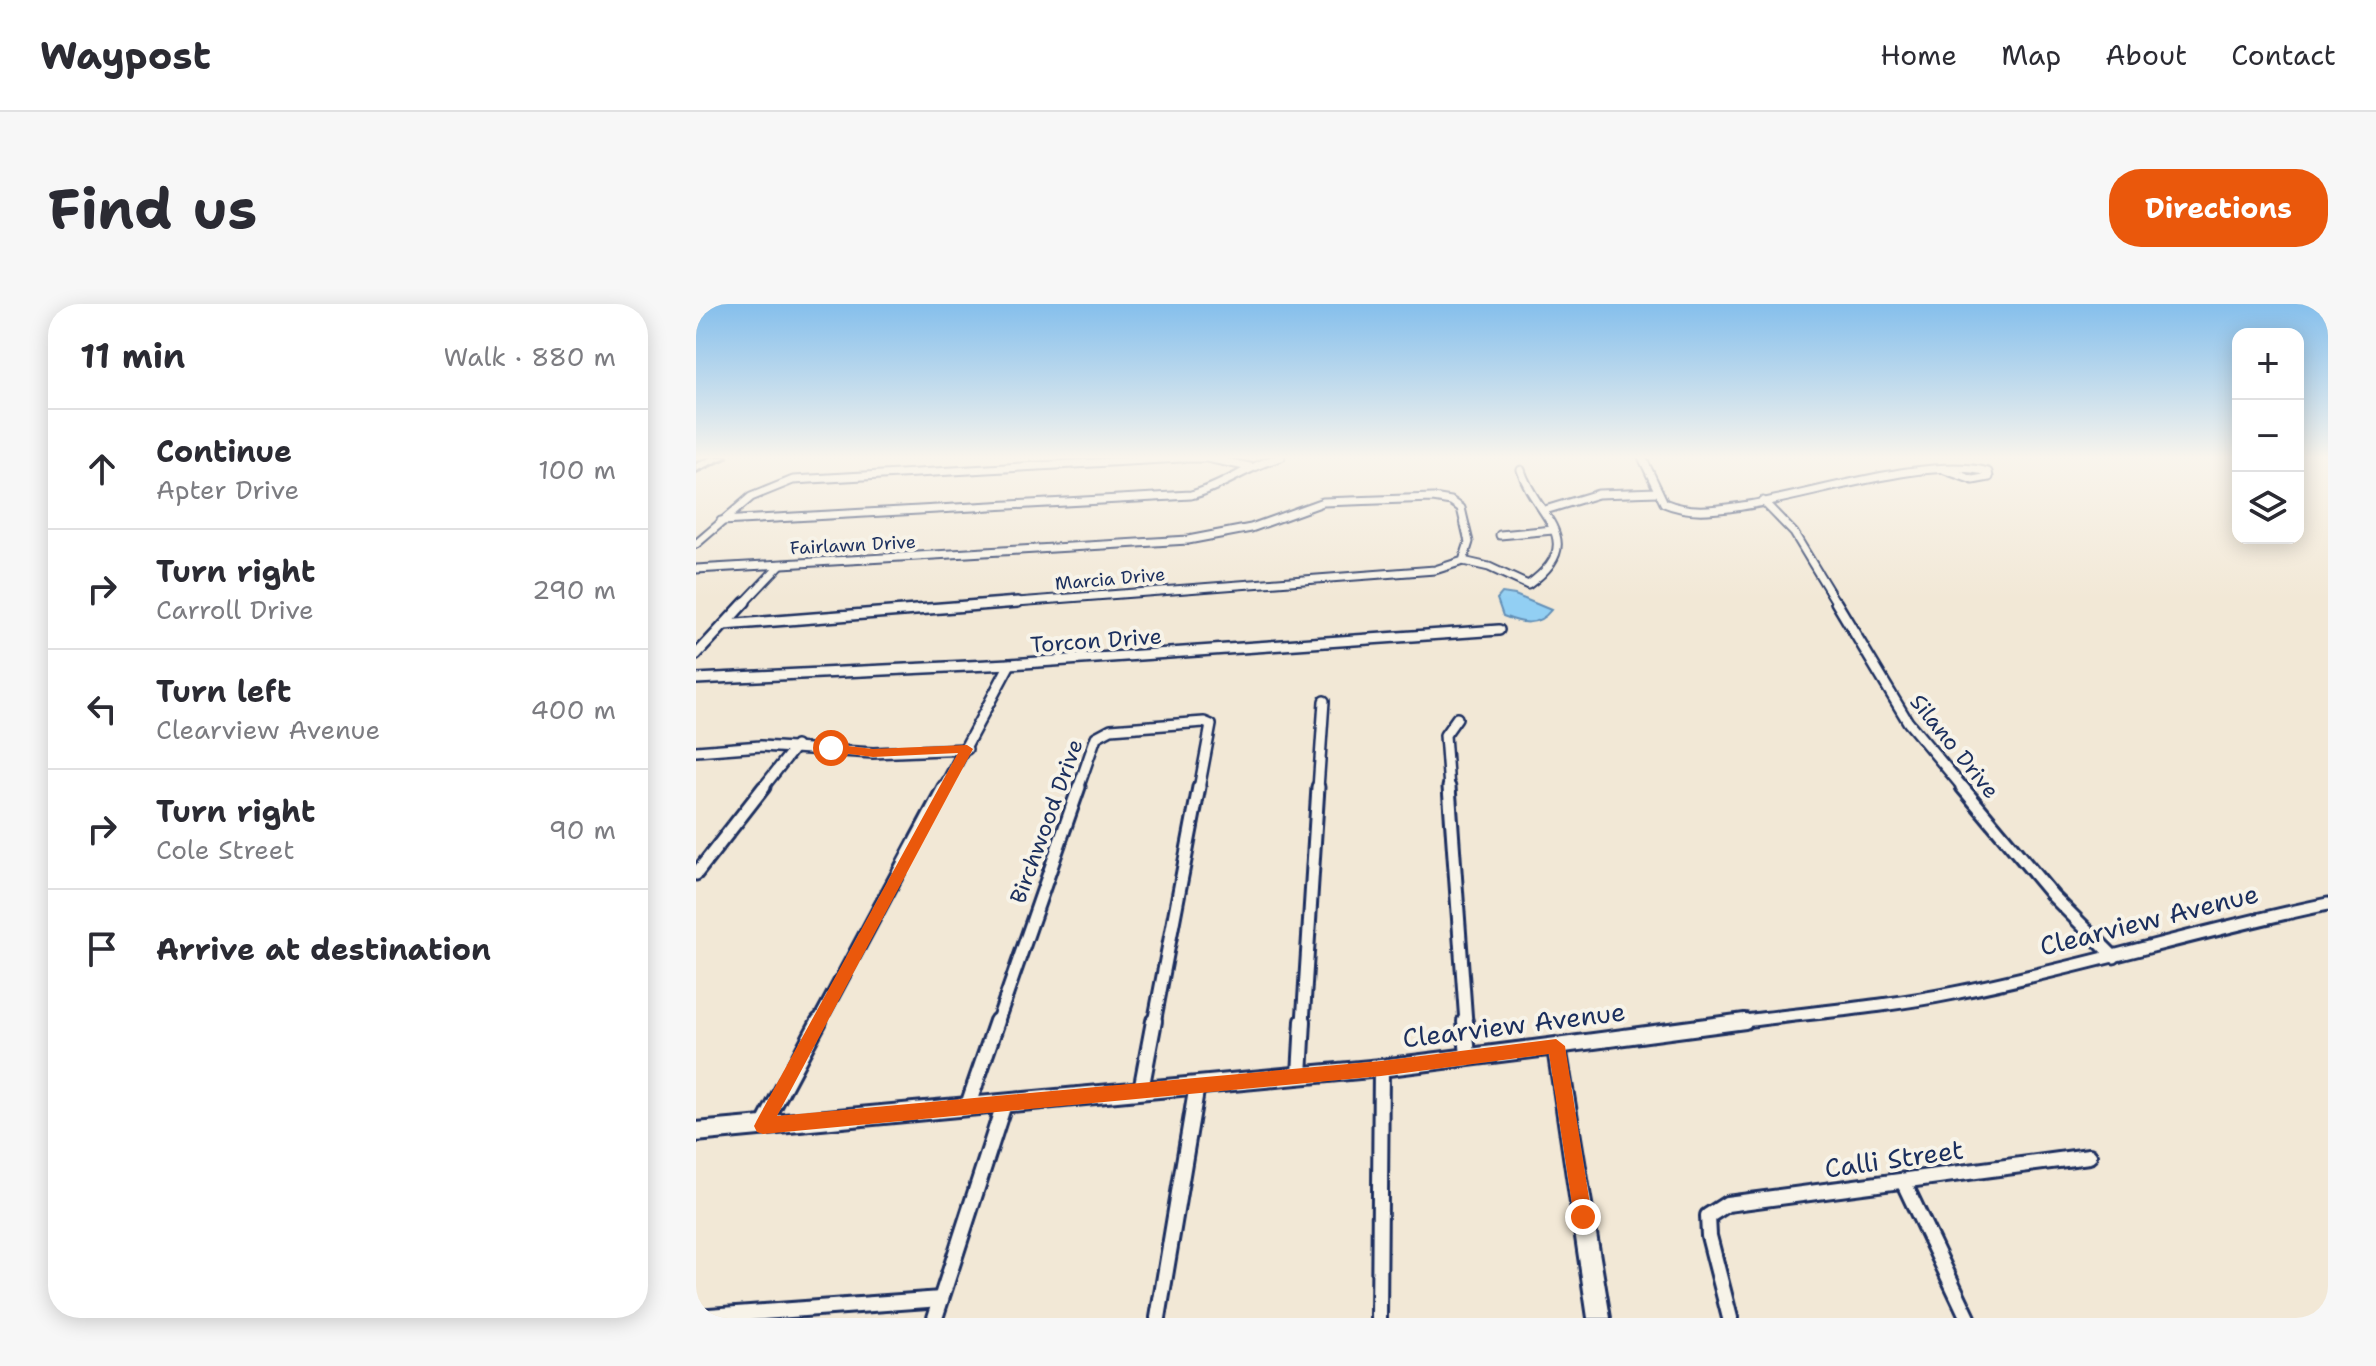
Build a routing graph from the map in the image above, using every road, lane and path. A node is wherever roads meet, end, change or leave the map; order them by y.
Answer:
1 (740, 504) edge
2 (1022, 504) edge
3 (1316, 504) edge
4 (1454, 504) edge
5 (1541, 504) edge
6 (1564, 504) edge
7 (1667, 504) edge
8 (1736, 504) edge
9 (1766, 504) edge
10 (1545, 510) junction
11 (720, 521) junction
12 (1553, 530) junction
13 (1500, 535) dead end
14 (696, 544) edge
15 (1463, 561) junction
16 (780, 565) junction
17 (696, 569) edge
18 (724, 625) junction
19 (1499, 630) dead end
20 (696, 655) edge
21 (1010, 664) junction
22 (696, 679) edge
23 (1324, 701) dead end
24 (1457, 718) dead end
25 (796, 746) junction
26 (967, 749) junction
27 (696, 751) edge
28 (696, 874) edge
29 (2328, 904) edge
30 (2114, 957) junction
31 (1556, 1046) junction
32 (1468, 1057) junction
33 (1381, 1068) junction
34 (1300, 1075) junction
35 (1197, 1085) junction
36 (1141, 1090) junction
37 (1004, 1104) junction
38 (967, 1108) junction
39 (763, 1126) junction
40 (696, 1132) edge
41 (2089, 1156) dead end
42 (1904, 1183) junction
43 (941, 1299) junction
44 (696, 1317) edge
45 (935, 1318) edge
46 (1158, 1318) edge
47 (1379, 1318) edge
48 (1599, 1318) edge
49 (1730, 1318) edge
50 (1968, 1318) edge

1 - 11 street
2 - 11 street
3 - 16 street, Fairlawn Drive
4 - 15 street, Fairlawn Drive
5 - 10 street
6 - 10 street
7 - 8 street
9 - 30 street, Silano Drive
10 - 12 street
11 - 14 street
12 - 13 street
12 - 15 street
15 - 18 street, Marcia Drive
16 - 17 street, Fairlawn Drive
16 - 18 street
18 - 20 street
19 - 21 street, Torcon Drive
21 - 22 street, Torcon Drive
21 - 26 street
23 - 34 street
24 - 32 street
25 - 26 street
25 - 27 street
25 - 28 street
26 - 39 street
29 - 30 street, Clearview Avenue
30 - 31 street, Clearview Avenue
31 - 32 street, Clearview Avenue
31 - 48 street
32 - 33 street, Clearview Avenue
33 - 34 street, Clearview Avenue
33 - 47 street
34 - 35 street, Clearview Avenue
35 - 36 street, Clearview Avenue
35 - 46 street
36 - 37 street, Clearview Avenue
36 - 38 street, Birchwood Drive
37 - 38 street, Clearview Avenue
37 - 43 street
38 - 39 street, Clearview Avenue
39 - 40 street, Clearview Avenue
41 - 42 street, Calli Street
42 - 49 street, Calli Street
42 - 50 street
43 - 44 street
43 - 45 street

